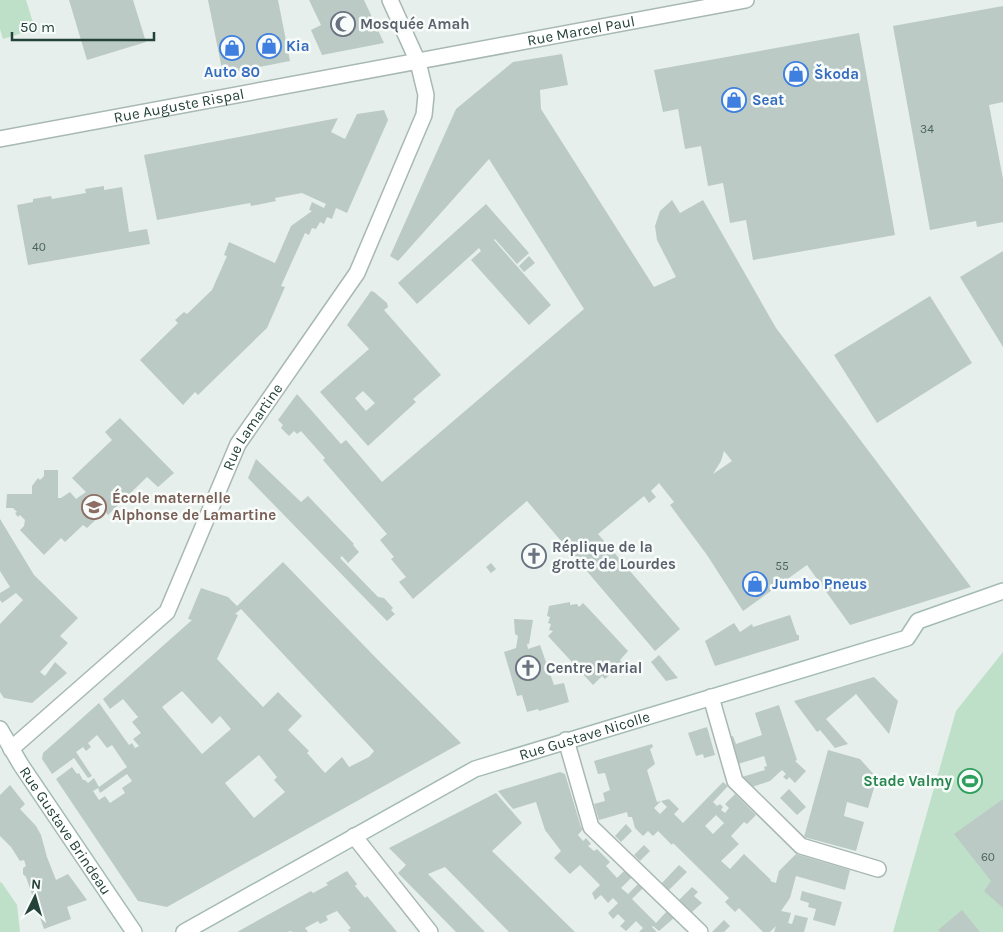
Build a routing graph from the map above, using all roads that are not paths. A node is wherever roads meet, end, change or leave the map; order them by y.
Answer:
1 (390, 0) edge
2 (746, 0) edge
3 (418, 62) junction
4 (0, 139) edge
5 (1003, 591) edge
6 (711, 697) junction
7 (0, 729) edge
8 (566, 740) junction
9 (12, 749) junction
10 (354, 836) junction
11 (878, 869) dead end
12 (134, 932) edge
13 (184, 932) edge
14 (430, 932) edge
15 (700, 932) edge

1 - 3 street, Rue Lamartine
2 - 3 street, Rue Marcel Paul
3 - 4 street, Rue Auguste Rispal
3 - 9 street, Rue Lamartine
5 - 6 street, Rue Gustave Nicolle
6 - 8 street, Rue Gustave Nicolle
6 - 11 street
7 - 9 street, Rue Gustave Brindeau
8 - 10 street, Rue Gustave Nicolle
8 - 15 street
9 - 12 street, Rue Gustave Brindeau
10 - 13 street, Rue Gustave Nicolle
10 - 14 street

